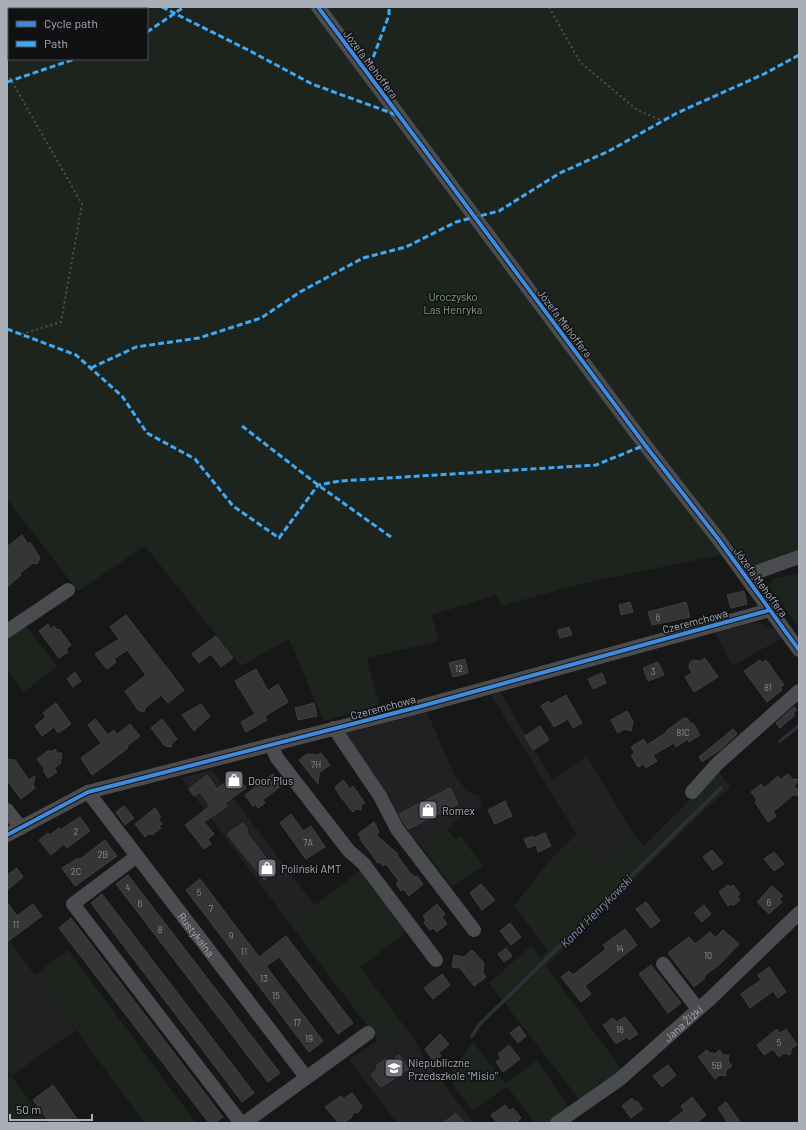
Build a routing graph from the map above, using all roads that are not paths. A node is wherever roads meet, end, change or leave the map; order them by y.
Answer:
1 (318, 7) edge
2 (799, 557) edge
3 (746, 576) junction
4 (68, 590) dead end
5 (770, 610) junction
6 (7, 631) edge
7 (799, 650) edge
8 (799, 691) edge
9 (334, 728) junction
10 (271, 745) junction
11 (88, 792) junction
12 (692, 792) dead end
13 (7, 810) edge
14 (21, 828) junction
15 (7, 836) edge
16 (137, 856) junction
17 (799, 913) edge
18 (474, 930) dead end
19 (436, 960) dead end
20 (663, 964) dead end
21 (698, 1009) junction
22 (368, 1033) dead end
23 (306, 1077) junction
24 (242, 1123) edge
25 (557, 1123) edge

1 - 3 street, Józefa Mehoffera
2 - 3 street
3 - 5 street, Józefa Mehoffera
4 - 6 street
5 - 7 street, Józefa Mehoffera
5 - 9 street, Czeremchowa
8 - 12 street
9 - 10 street, Czeremchowa
9 - 18 street
10 - 11 street, Czeremchowa
10 - 19 street
11 - 14 street, Czeremchowa
11 - 16 street, Rustykalna
13 - 14 street
14 - 15 street, Czeremchowa
16 - 23 street, Rustykalna
16 - 24 street
17 - 21 street, Jana Żiżki
20 - 21 street
21 - 25 street, Jana Żiżki
22 - 23 street
23 - 24 street

